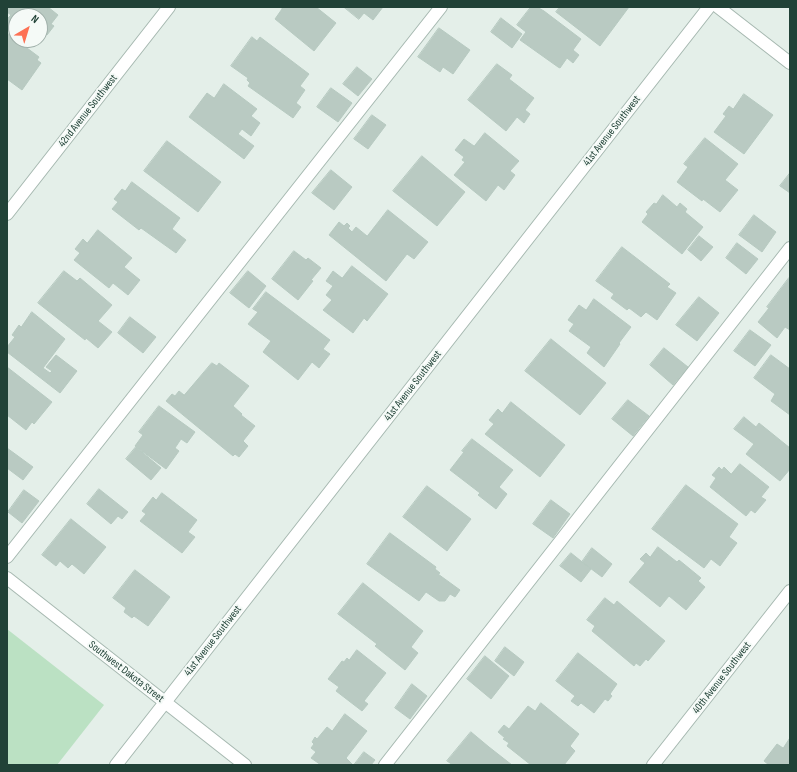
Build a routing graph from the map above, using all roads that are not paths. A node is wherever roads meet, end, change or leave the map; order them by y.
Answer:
1 (169, 7) edge
2 (442, 7) edge
3 (709, 7) edge
4 (718, 7) edge
5 (790, 63) edge
6 (7, 214) edge
7 (790, 248) edge
8 (7, 557) edge
9 (7, 578) edge
10 (790, 591) edge
11 (165, 702) junction
12 (116, 765) edge
13 (245, 765) edge
14 (385, 765) edge
15 (653, 765) edge

1 - 6 street, 42nd Avenue Southwest
2 - 8 street
3 - 11 street, 41st Avenue Southwest
4 - 5 street
7 - 14 street
9 - 11 street, Southwest Dakota Street
10 - 15 street, 40th Avenue Southwest
11 - 12 street, 41st Avenue Southwest
11 - 13 street, Southwest Dakota Street

